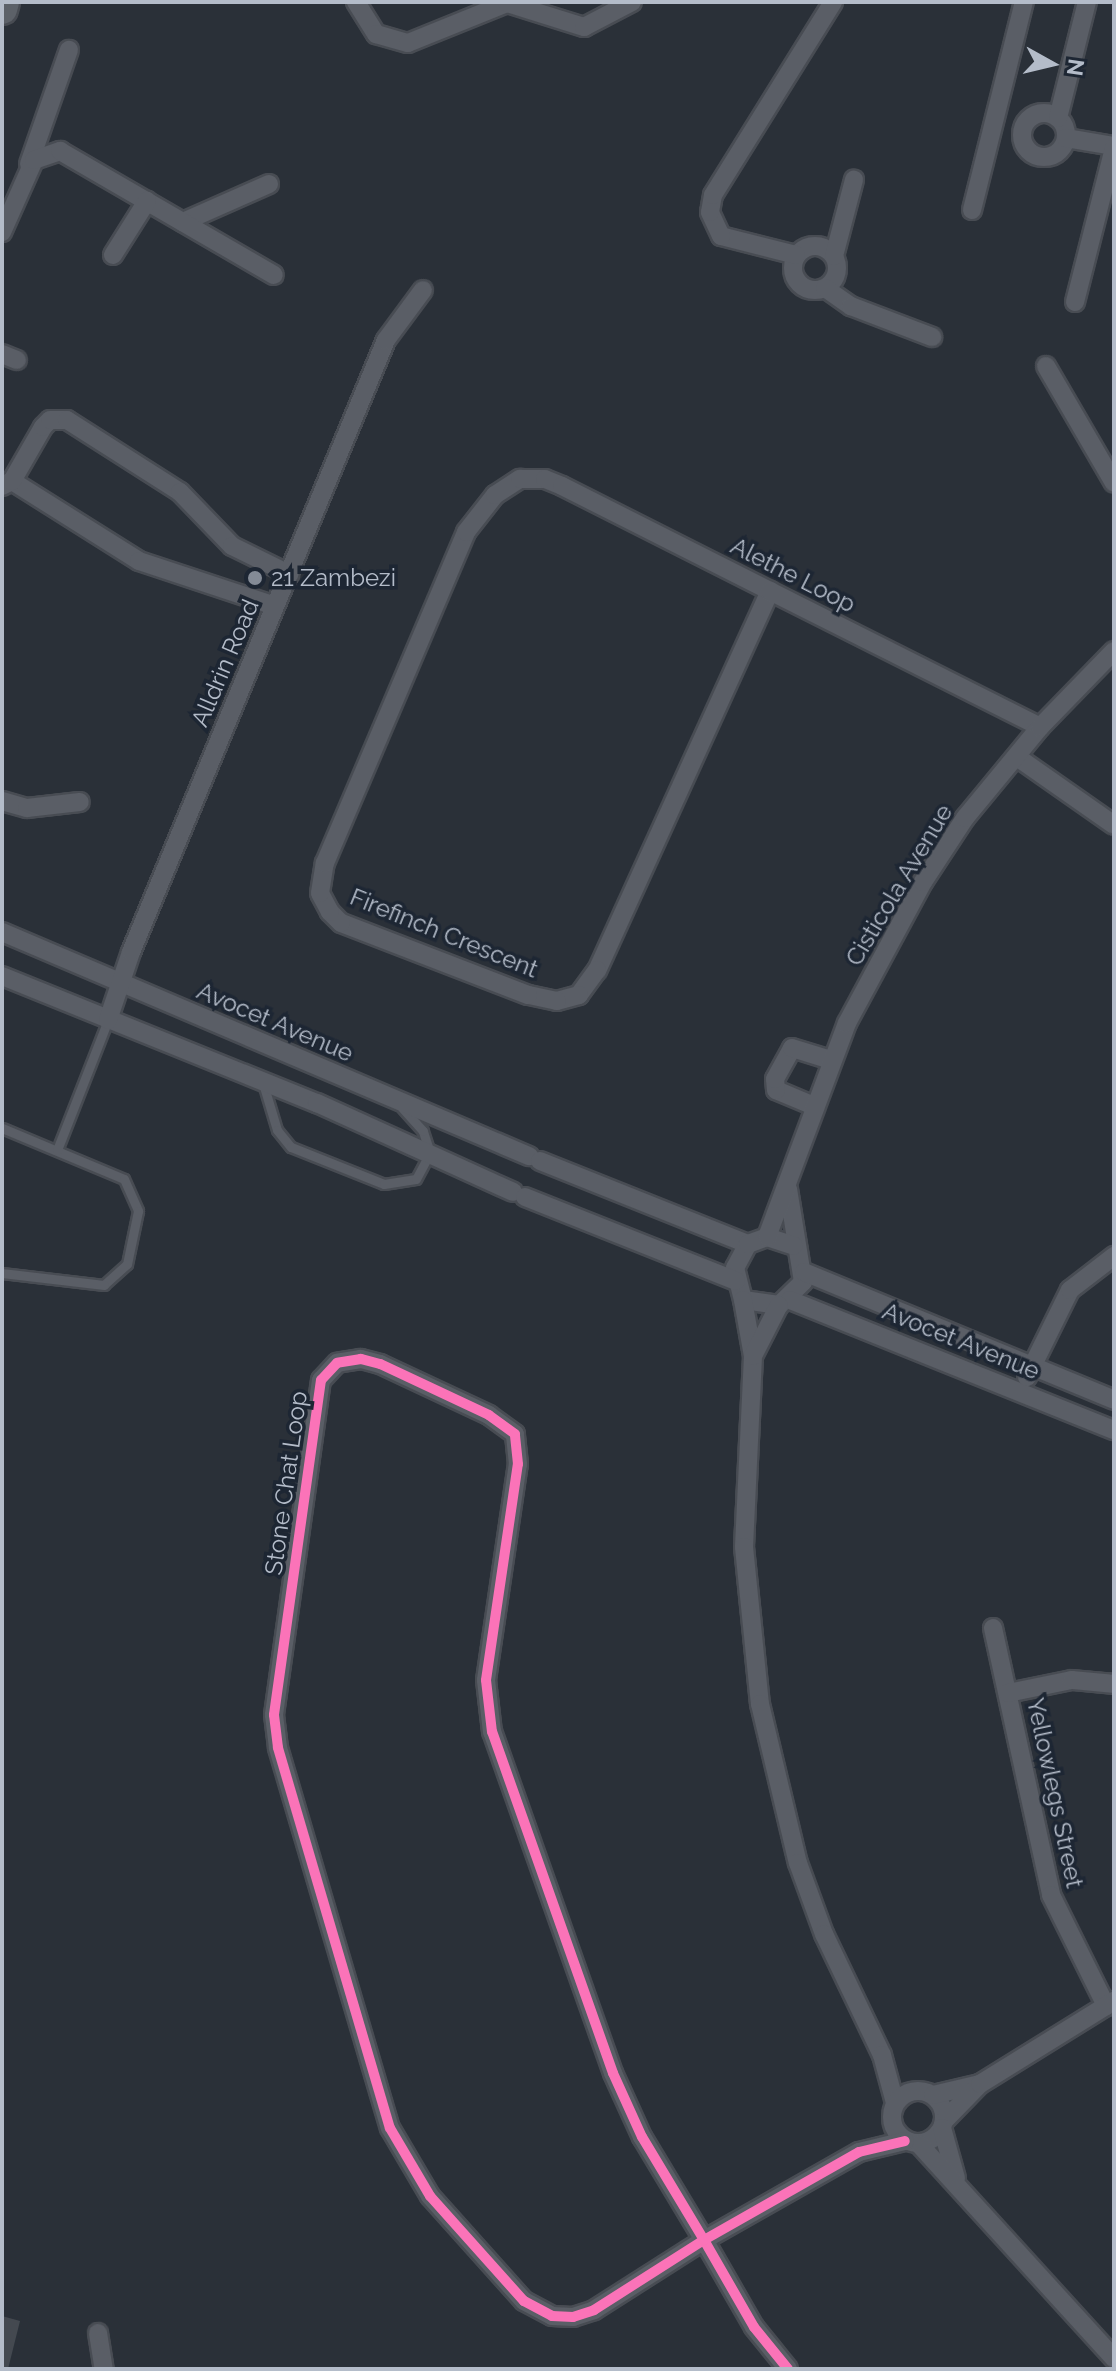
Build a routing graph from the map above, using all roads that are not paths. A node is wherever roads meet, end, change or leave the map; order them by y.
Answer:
1 (4, 2) edge
2 (356, 2) edge
3 (632, 2) edge
4 (833, 2) edge
5 (1024, 2) edge
6 (1087, 2) edge
7 (2, 9) edge
8 (69, 50) dead end
9 (1058, 118) junction
10 (993, 124) junction
11 (1022, 129) junction
12 (1066, 138) junction
13 (1114, 147) edge
14 (25, 175) junction
15 (854, 180) dead end
16 (269, 184) dead end
17 (147, 201) junction
18 (972, 210) dead end
19 (183, 222) junction
20 (2, 232) edge
21 (113, 255) dead end
22 (796, 255) junction
23 (834, 256) junction
24 (274, 275) dead end
25 (825, 288) junction
26 (423, 290) dead end
27 (1075, 302) dead end
28 (932, 337) dead end
29 (1046, 366) dead end
30 (520, 479) joint
31 (1114, 483) edge
32 (7, 484) edge
33 (289, 574) junction
34 (770, 591) junction
35 (275, 606) junction
36 (1114, 651) edge
37 (1040, 727) junction
38 (1017, 757) junction
39 (80, 802) dead end
40 (3, 804) edge
41 (1114, 825) edge
42 (2, 932) edge
43 (2, 976) edge
44 (120, 981) junction
45 (108, 1020) junction
46 (831, 1060) junction
47 (262, 1080) junction
48 (393, 1099) junction
49 (814, 1106) junction
50 (2, 1128) edge
51 (57, 1150) junction
52 (430, 1153) junction
53 (787, 1183) junction
54 (767, 1237) junction
55 (748, 1244) junction
56 (794, 1246) junction
57 (1114, 1256) edge
58 (804, 1272) junction
59 (2, 1273) edge
60 (736, 1281) junction
61 (743, 1300) junction
62 (785, 1302) junction
63 (753, 1356) junction
64 (1031, 1366) junction
65 (1022, 1390) junction
66 (1114, 1400) edge
67 (1114, 1430) edge
68 (993, 1628) dead end
69 (1114, 1684) edge
70 (1008, 1693) junction
71 (1110, 2003) edge
72 (882, 2055) junction
73 (980, 2084) junction
74 (926, 2093) junction
75 (893, 2110) junction
76 (943, 2124) junction
77 (912, 2142) junction
78 (859, 2152) junction
79 (956, 2181) junction
80 (704, 2240) junction
81 (98, 2333) dead end
82 (1114, 2358) edge
83 (104, 2369) edge
84 (788, 2369) edge

1 - 7 main road
2 - 3 street
4 - 22 street
5 - 10 street
6 - 9 street
8 - 14 street
9 - 11 street
9 - 12 street
10 - 11 street
10 - 18 street
11 - 12 street
12 - 13 street
13 - 27 street
14 - 17 street
14 - 20 street
15 - 23 street
16 - 19 street
17 - 19 street
17 - 21 street
19 - 24 street
22 - 23 street
22 - 25 street
23 - 25 street
25 - 28 street
26 - 33 street, Alldrin Road
29 - 31 street
30 - 34 street, Alethe Loop
30 - 34 street, Firefinch Crescent
32 - 33 street
32 - 35 street
33 - 35 street, Alldrin Road
34 - 37 street, Alethe Loop
35 - 44 street, Alldrin Road
36 - 37 street, Cisticola Avenue
37 - 38 street, Cisticola Avenue
38 - 41 street
38 - 46 street, Cisticola Avenue
39 - 40 street
42 - 44 street, Avocet Avenue
43 - 45 street
44 - 45 street, Alldrin Road
44 - 48 street, Avocet Avenue
45 - 47 street
45 - 51 lane
46 - 49 street, Cisticola Avenue
46 - 49 street
47 - 52 street
47 - 52 lane
48 - 52 lane
48 - 55 street, Avocet Avenue
49 - 53 street, Cisticola Avenue
50 - 51 lane
51 - 59 lane
52 - 60 street
53 - 54 street, Cisticola Avenue
53 - 56 street, Cisticola Avenue
54 - 55 street
54 - 56 street
55 - 60 street
56 - 58 street
57 - 64 street
58 - 62 street
58 - 64 street, Avocet Avenue
60 - 61 street
61 - 62 street
61 - 63 street
62 - 63 street
62 - 65 street, Avocet Avenue
63 - 72 street
64 - 65 street
64 - 66 street, Avocet Avenue
65 - 67 street, Avocet Avenue
68 - 70 street, Yellowlegs Street
69 - 70 street
70 - 71 street, Yellowlegs Street
71 - 73 street
72 - 74 street
72 - 75 street
73 - 74 street
73 - 76 street
74 - 75 street
74 - 76 street
75 - 77 street
75 - 78 street, Stone Chat Loop
76 - 77 street
76 - 79 street
77 - 78 street, Stone Chat Loop
77 - 79 street
78 - 80 street, Stone Chat Loop
79 - 82 street
80 - 80 street, Stone Chat Loop
80 - 84 street
81 - 83 street

